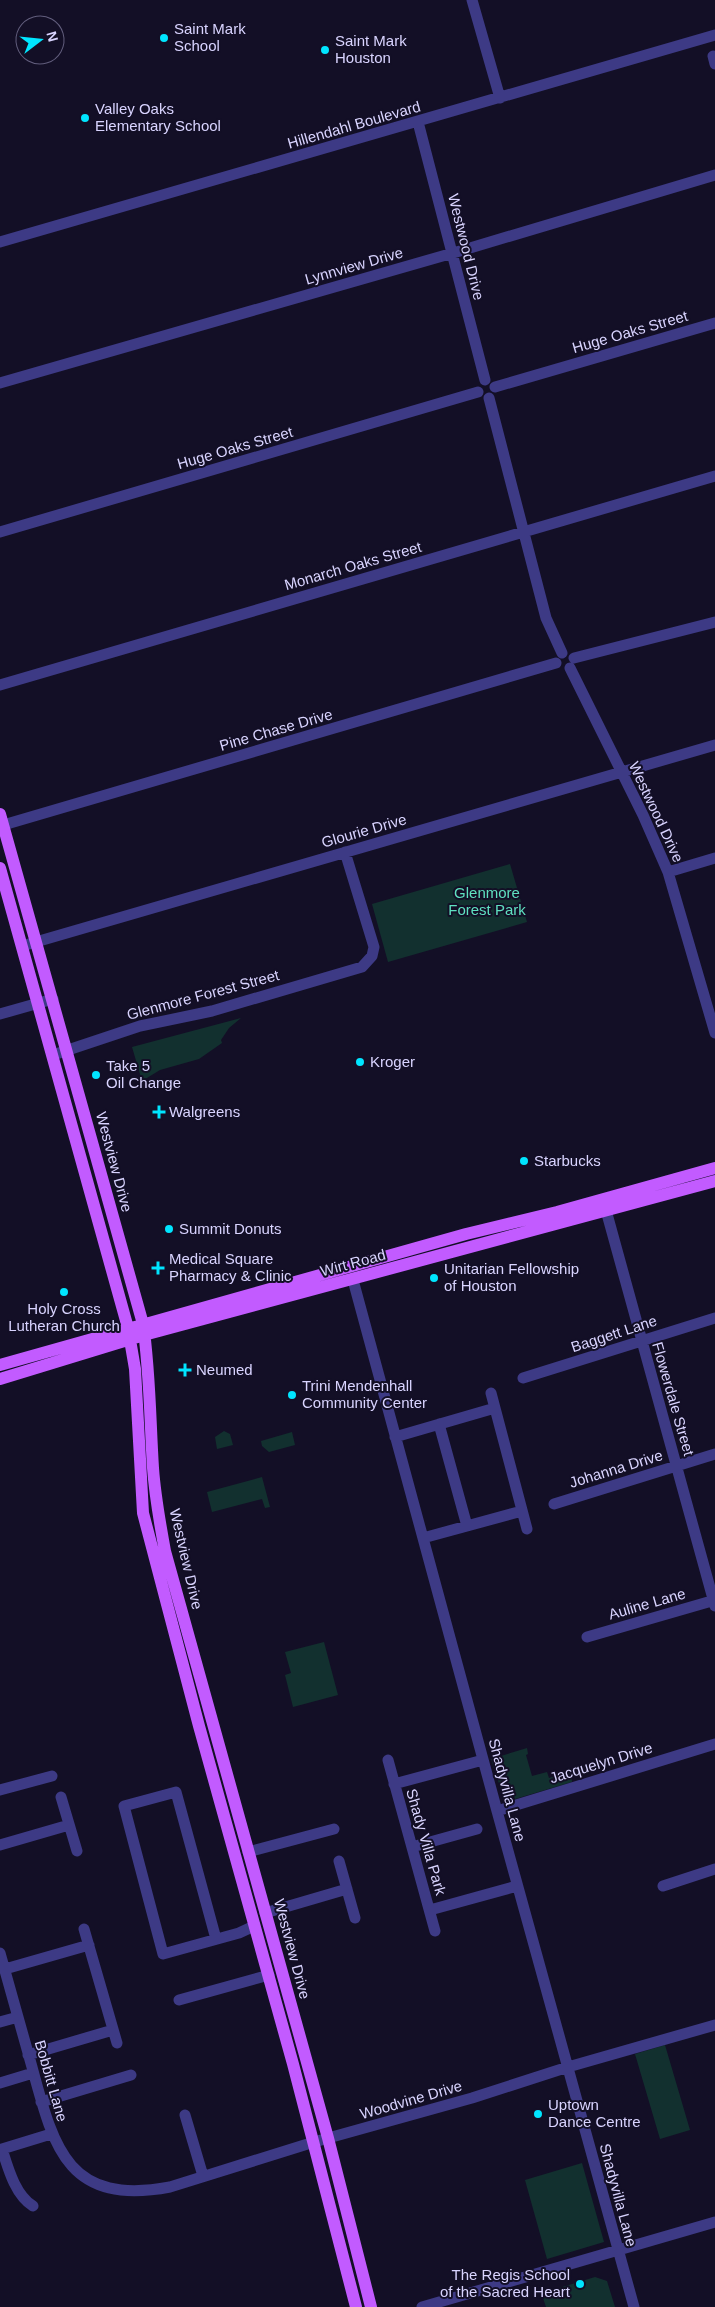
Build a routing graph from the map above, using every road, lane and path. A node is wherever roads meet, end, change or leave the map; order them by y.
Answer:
1 (472, 0) edge
2 (715, 35) edge
3 (500, 98) junction
4 (418, 122) junction
5 (715, 175) edge
6 (0, 242) edge
7 (452, 254) junction
8 (715, 323) edge
9 (485, 380) junction
10 (0, 384) edge
11 (478, 392) junction
12 (492, 392) junction
13 (715, 476) edge
14 (0, 532) edge
15 (523, 534) junction
16 (715, 622) edge
17 (559, 658) junction
18 (572, 663) junction
19 (0, 686) edge
20 (715, 745) edge
21 (620, 771) junction
22 (1, 822) edge
23 (345, 852) junction
24 (715, 858) edge
25 (0, 868) edge
26 (668, 872) junction
27 (36, 941) junction
28 (22, 946) junction
29 (53, 999) junction
30 (38, 1003) junction
31 (0, 1014) edge
32 (715, 1033) edge
33 (66, 1049) junction
34 (52, 1055) junction
35 (715, 1168) edge
36 (715, 1175) edge
37 (715, 1181) edge
38 (676, 1192) junction
39 (604, 1205) junction
40 (353, 1280) junction
41 (715, 1318) edge
42 (144, 1330) junction
43 (129, 1334) junction
44 (641, 1341) junction
45 (0, 1365) edge
46 (523, 1378) dead end
47 (0, 1379) edge
48 (491, 1393) dead end
49 (495, 1408) junction
50 (439, 1424) junction
51 (395, 1437) junction
52 (715, 1454) edge
53 (676, 1466) junction
54 (153, 1468) junction
55 (140, 1469) junction
56 (554, 1504) dead end
57 (157, 1510) junction
58 (522, 1511) junction
59 (143, 1513) junction
60 (467, 1526) junction
61 (527, 1529) dead end
62 (422, 1538) junction
63 (714, 1602) edge
64 (587, 1637) dead end
65 (199, 1672) junction
66 (186, 1676) junction
67 (715, 1744) edge
68 (388, 1760) dead end
69 (483, 1760) junction
70 (52, 1776) dead end
71 (394, 1784) junction
72 (0, 1790) edge
73 (61, 1797) dead end
74 (497, 1811) junction
75 (69, 1825) junction
76 (334, 1829) dead end
77 (477, 1829) dead end
78 (242, 1830) junction
79 (229, 1834) junction
80 (0, 1845) edge
81 (412, 1847) junction
82 (77, 1851) dead end
83 (248, 1852) junction
84 (339, 1860) dead end
85 (715, 1869) edge
86 (518, 1886) junction
87 (663, 1886) dead end
88 (347, 1889) junction
89 (430, 1910) junction
90 (265, 1912) junction
91 (355, 1918) dead end
92 (254, 1926) junction
93 (84, 1929) dead end
94 (436, 1931) dead end
95 (216, 1939) junction
96 (89, 1945) junction
97 (0, 1953) edge
98 (4, 1969) junction
99 (269, 1975) junction
100 (287, 1991) junction
101 (274, 1995) junction
102 (179, 2000) dead end
103 (18, 2017) junction
104 (0, 2022) edge
105 (715, 2025) edge
106 (113, 2030) junction
107 (117, 2043) dead end
108 (28, 2055) junction
109 (568, 2067) junction
110 (33, 2073) junction
111 (131, 2075) dead end
112 (0, 2083) edge
113 (41, 2102) junction
114 (186, 2116) dead end
115 (51, 2134) junction
116 (328, 2138) junction
117 (314, 2142) junction
118 (203, 2176) junction
119 (113, 2189) joint
120 (33, 2206) dead end
121 (715, 2222) edge
122 (618, 2250) junction
123 (356, 2307) edge
124 (371, 2307) edge
125 (422, 2307) edge
126 (634, 2307) edge

1 - 3 street
2 - 3 street, Hillendahl Boulevard
3 - 4 street, Hillendahl Boulevard
4 - 6 street, Hillendahl Boulevard
4 - 7 street, Westwood Drive
5 - 7 street, Lynnview Drive
7 - 9 street, Westwood Drive
7 - 10 street, Lynnview Drive
8 - 12 street, Huge Oaks Street
9 - 11 street
9 - 12 street
11 - 12 street
11 - 14 street, Huge Oaks Street
12 - 15 street
13 - 15 street, Monarch Oaks Street
15 - 17 street
15 - 19 street, Monarch Oaks Street
16 - 18 street
17 - 18 street
17 - 22 street, Pine Chase Drive
18 - 21 street, Westwood Drive
20 - 21 street, Glourie Drive
21 - 23 street, Glourie Drive
21 - 26 street, Westwood Drive
22 - 27 main road, Westview Drive
23 - 27 street, Glourie Drive
23 - 33 street, Glenmore Forest Street
24 - 26 street
25 - 28 main road, Westview Drive
26 - 32 street, Westwood Drive
27 - 28 street, Glourie Drive
27 - 29 main road, Westview Drive
28 - 30 main road, Westview Drive
29 - 30 street
29 - 33 main road, Westview Drive
30 - 31 street
30 - 34 main road, Westview Drive
33 - 34 street, Glenmore Forest Street
33 - 42 main road, Westview Drive
34 - 43 main road, Westview Drive
35 - 39 main road, Wirt Road
36 - 38 main road
37 - 38 main road, Wirt Road
38 - 39 main road, Wirt Road
39 - 40 main road, Wirt Road
39 - 42 main road, Wirt Road
39 - 44 street, Flowerdale Street
40 - 42 main road, Wirt Road
40 - 51 street, Shadyvilla Lane
41 - 44 street, Baggett Lane
42 - 43 main road, Wirt Road
42 - 54 main road, Westview Drive
43 - 45 main road, Wirt Road
43 - 47 main road, Wirt Road
43 - 55 main road, Westview Drive
44 - 46 street, Baggett Lane
44 - 53 street, Flowerdale Street
48 - 49 street
49 - 50 street
49 - 58 street
50 - 51 street
50 - 60 street
51 - 62 street, Shadyvilla Lane
52 - 53 street, Johanna Drive
53 - 56 street, Johanna Drive
53 - 63 street, Flowerdale Street
54 - 55 main road
54 - 57 main road, Westview Drive
55 - 59 main road, Westview Drive
57 - 59 main road
57 - 65 main road, Westview Drive
58 - 60 street
58 - 61 street
59 - 66 main road, Westview Drive
60 - 62 street
62 - 69 street, Shadyvilla Lane
63 - 64 street, Auline Lane
65 - 66 main road
65 - 78 main road, Westview Drive
66 - 79 main road, Westview Drive
67 - 74 street, Jacquelyn Drive
68 - 71 street, Shady Villa Park
69 - 71 street
69 - 74 street, Shadyvilla Lane
70 - 72 street
71 - 81 street, Shady Villa Park
73 - 75 street
74 - 86 street, Shadyvilla Lane
75 - 80 street
75 - 82 street
76 - 83 street
77 - 81 street
78 - 79 main road
78 - 83 main road, Westview Drive
79 - 92 main road, Westview Drive
81 - 89 street, Shady Villa Park
83 - 90 main road, Westview Drive
84 - 88 street
85 - 87 street
86 - 89 street
86 - 109 street, Shadyvilla Lane
88 - 90 street
88 - 91 street
89 - 94 street, Shady Villa Park
90 - 100 main road, Westview Drive
92 - 95 street
92 - 99 main road, Westview Drive
93 - 96 street
95 - 95 street
96 - 98 street
96 - 106 street
97 - 98 street, Bobbitt Lane
98 - 103 street, Bobbitt Lane
99 - 101 main road, Westview Drive
99 - 102 street
100 - 101 main road
100 - 116 main road, Westview Drive
101 - 117 main road, Westview Drive
103 - 104 street
103 - 108 street, Bobbitt Lane
105 - 109 street, Woodvine Drive
106 - 107 street
106 - 108 street
108 - 110 street, Bobbitt Lane
109 - 116 street, Woodvine Drive
109 - 122 street, Shadyvilla Lane
110 - 112 street
110 - 113 street, Bobbitt Lane
111 - 113 street
113 - 115 street, Bobbitt Lane
114 - 118 street
115 - 119 street, Bobbitt Lane
115 - 120 street
116 - 117 street, Woodvine Drive
116 - 124 main road, Westview Drive
117 - 118 street, Woodvine Drive
117 - 123 main road, Westview Drive
118 - 119 street, Woodvine Drive
121 - 122 street
122 - 125 street
122 - 126 street, Shadyvilla Lane

